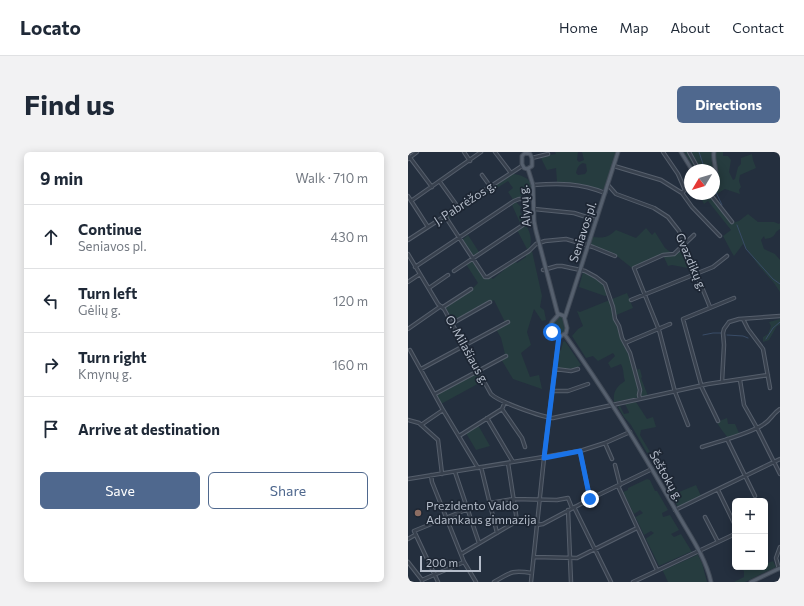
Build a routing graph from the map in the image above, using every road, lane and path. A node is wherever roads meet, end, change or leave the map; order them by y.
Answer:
1 (418, 152) edge
2 (464, 152) edge
3 (481, 152) edge
4 (495, 152) edge
5 (528, 152) edge
6 (618, 152) edge
7 (663, 152) edge
8 (681, 152) edge
9 (689, 152) edge
10 (714, 152) edge
11 (548, 154) dead end
12 (409, 157) edge
13 (532, 158) junction
14 (470, 161) junction
15 (688, 164) edge
16 (696, 164) edge
17 (714, 164) edge
18 (522, 166) junction
19 (614, 166) junction
20 (528, 169) junction
21 (511, 173) junction
22 (482, 175) dead end
23 (440, 182) junction
24 (533, 185) junction
25 (608, 185) junction
26 (490, 186) junction
27 (432, 187) junction
28 (605, 193) junction
29 (682, 193) junction
30 (408, 196) edge
31 (533, 199) junction
32 (715, 200) edge
33 (411, 201) junction
34 (458, 208) junction
35 (534, 209) junction
36 (445, 216) junction
37 (596, 220) junction
38 (534, 221) junction
39 (732, 222) dead end
40 (428, 227) junction
41 (694, 236) dead end
42 (720, 236) dead end
43 (460, 238) junction
44 (408, 240) edge
45 (538, 242) junction
46 (684, 245) junction
47 (588, 246) junction
48 (408, 254) edge
49 (615, 256) dead end
50 (727, 256) dead end
51 (473, 258) junction
52 (415, 266) junction
53 (544, 269) junction
54 (454, 271) dead end
55 (580, 271) junction
56 (420, 274) junction
57 (696, 274) junction
58 (448, 275) dead end
59 (408, 282) edge
60 (429, 288) junction
61 (471, 289) dead end
62 (644, 295) junction
63 (734, 298) dead end
64 (631, 300) dead end
65 (490, 302) dead end
66 (442, 307) junction
67 (710, 307) junction
68 (558, 314) junction
69 (780, 316) edge
70 (564, 317) junction
71 (744, 319) junction
72 (508, 322) dead end
73 (453, 323) junction
74 (670, 324) dead end
75 (408, 329) edge
76 (659, 329) junction
77 (565, 334) junction
78 (559, 336) junction
79 (625, 342) junction
80 (464, 345) junction
81 (410, 350) dead end
82 (506, 356) dead end
83 (555, 369) junction
84 (578, 369) dead end
85 (421, 370) junction
86 (479, 371) junction
87 (768, 375) junction
88 (740, 380) junction
89 (722, 382) junction
90 (588, 384) dead end
91 (701, 386) junction
92 (770, 388) dead end
93 (552, 391) junction
94 (674, 392) junction
95 (435, 394) junction
96 (640, 399) junction
97 (505, 402) junction
98 (613, 405) junction
99 (502, 408) junction
100 (443, 410) junction
101 (780, 410) edge
102 (549, 417) junction
103 (487, 418) junction
104 (408, 420) edge
105 (718, 421) dead end
106 (421, 425) junction
107 (688, 425) dead end
108 (758, 428) junction
109 (630, 432) junction
110 (459, 436) junction
111 (727, 439) junction
112 (605, 443) junction
113 (525, 447) dead end
114 (702, 448) dead end
115 (580, 451) junction
116 (544, 458) junction
117 (612, 459) dead end
118 (780, 459) edge
119 (513, 462) junction
120 (774, 462) junction
121 (508, 463) junction
122 (615, 465) dead end
123 (480, 468) junction
124 (652, 469) junction
125 (455, 471) junction
126 (442, 474) junction
127 (780, 474) edge
128 (431, 475) junction
129 (745, 476) junction
130 (408, 479) edge
131 (619, 485) junction
132 (718, 490) junction
133 (755, 496) dead end
134 (513, 499) junction
135 (540, 499) junction
136 (590, 499) junction
137 (490, 502) junction
138 (573, 508) junction
139 (468, 509) junction
140 (568, 510) junction
141 (675, 510) junction
142 (705, 517) dead end
143 (446, 518) junction
144 (732, 519) edge
145 (537, 520) junction
146 (517, 521) junction
147 (537, 525) junction
148 (637, 528) junction
149 (497, 533) junction
150 (415, 535) junction
151 (732, 535) edge
152 (408, 540) edge
153 (718, 542) junction
154 (479, 543) junction
155 (780, 548) edge
156 (595, 550) junction
157 (699, 551) junction
158 (461, 554) junction
159 (534, 557) junction
160 (570, 558) junction
161 (408, 562) edge
162 (464, 562) junction
163 (780, 568) edge
164 (658, 570) junction
165 (532, 573) junction
166 (434, 574) junction
167 (422, 581) edge
168 (438, 582) edge
169 (476, 582) edge
170 (494, 582) edge
171 (531, 582) edge
172 (571, 582) edge
173 (611, 582) edge
174 (633, 582) edge
175 (711, 582) edge
176 (751, 582) edge

1 - 12 street
2 - 14 street
3 - 14 street
4 - 21 street
5 - 13 main road
5 - 18 main road
6 - 19 main road, Seniavos pl.
7 - 29 street
8 - 15 main road
9 - 16 street
10 - 17 main road
11 - 13 street
12 - 27 street
13 - 20 main road
14 - 23 street
18 - 20 main road
18 - 21 street, J. Pabrėžos g.
19 - 25 main road, Seniavos pl.
19 - 29 street
20 - 24 main road, Alyvų g.
21 - 26 street, J. Pabrėžos g.
22 - 26 street
23 - 27 street
23 - 34 street
24 - 28 street
24 - 31 main road, Alyvų g.
25 - 28 main road, Seniavos pl.
25 - 46 street, Gvazdikų g.
26 - 34 street, J. Pabrėžos g.
27 - 33 street
28 - 37 main road, Seniavos pl.
29 - 42 street
30 - 33 street
31 - 35 main road, Alyvų g.
31 - 43 street
32 - 39 street
33 - 40 street
34 - 36 street, J. Pabrėžos g.
35 - 37 street
35 - 38 main road, Alyvų g.
36 - 40 street, J. Pabrėžos g.
36 - 43 street
37 - 47 main road, Seniavos pl.
38 - 45 main road, Alyvų g.
38 - 51 street
40 - 44 street, J. Pabrėžos g.
41 - 46 street
43 - 51 street
43 - 52 street
45 - 47 street
45 - 51 street
45 - 53 main road, Alyvų g.
46 - 57 street, Gvazdikų g.
46 - 62 street
47 - 49 street
47 - 55 main road, Seniavos pl.
48 - 52 street, O. Milašiaus g.
50 - 57 street
51 - 54 street
52 - 56 street, O. Milašiaus g.
53 - 55 street
53 - 68 main road, Alyvų g.
55 - 70 main road, Seniavos pl.
55 - 79 street
56 - 59 street
56 - 60 street, O. Milašiaus g.
57 - 62 street
57 - 67 street, Gvazdikų g.
58 - 60 street
60 - 66 street, O. Milašiaus g.
61 - 66 street
62 - 64 street
62 - 76 street
63 - 67 street
65 - 73 street
66 - 73 street, O. Milašiaus g.
66 - 75 street
67 - 91 street
68 - 70 main road
68 - 78 main road
69 - 71 street
70 - 77 main road, Seniavos pl.
71 - 87 street
71 - 89 street
72 - 80 street
73 - 80 street, O. Milašiaus g.
74 - 76 street
76 - 79 street
76 - 94 street
77 - 78 main road
77 - 98 main road, Šeštokų g.
78 - 83 street
79 - 96 street
80 - 85 street
80 - 86 street, O. Milašiaus g.
81 - 85 street
82 - 86 street
83 - 84 street
83 - 93 street
85 - 95 street
86 - 95 street
86 - 97 street, O. Milašiaus g.
87 - 88 street
87 - 92 street
88 - 89 street
88 - 108 street
89 - 91 street
90 - 93 street
91 - 94 street
91 - 105 street
93 - 102 street
94 - 96 street
94 - 107 street
95 - 100 street
96 - 98 street
97 - 99 street
97 - 102 street, O. Milašiaus g.
98 - 102 street
98 - 109 main road, Šeštokų g.
99 - 103 street
99 - 113 street
100 - 106 street
100 - 110 street
101 - 108 street
102 - 116 street
103 - 110 street
103 - 119 street
104 - 106 street
106 - 126 street
108 - 111 street
108 - 120 street
109 - 112 street
109 - 124 main road, Šeštokų g.
110 - 123 street
111 - 114 street
111 - 129 street
112 - 115 street
112 - 117 street
115 - 116 street
115 - 136 street
116 - 119 street
116 - 135 street
118 - 120 street
119 - 121 street
120 - 127 street
120 - 129 street
121 - 123 street
121 - 134 street
122 - 131 street
123 - 125 street
123 - 137 street
124 - 131 street
124 - 141 main road, Šeštokų g.
125 - 126 street
125 - 139 street
126 - 128 street
128 - 130 street
128 - 143 street
129 - 132 street
129 - 133 street
131 - 136 street
131 - 148 street
132 - 141 street
132 - 144 street
134 - 135 street
134 - 137 street
134 - 146 street
135 - 138 street
135 - 145 street
136 - 138 street
137 - 149 street
138 - 140 street
138 - 156 street
139 - 143 street
139 - 154 street
140 - 147 street
140 - 160 street
141 - 157 main road, Šeštokų g.
142 - 153 street
143 - 150 street
143 - 158 street
145 - 146 street
145 - 147 street
146 - 149 street
147 - 159 street
148 - 156 street
148 - 164 street
149 - 154 street
150 - 152 street
150 - 166 street
151 - 153 street
153 - 157 street
154 - 158 street
155 - 163 street
156 - 160 street
156 - 173 street
157 - 164 street
157 - 175 main road, Šeštokų g.
158 - 162 street
159 - 160 street
159 - 165 street
160 - 172 street
161 - 167 street
162 - 166 street
162 - 169 street
163 - 176 main road
164 - 174 street
165 - 170 street
165 - 171 street
166 - 167 street
166 - 168 street

